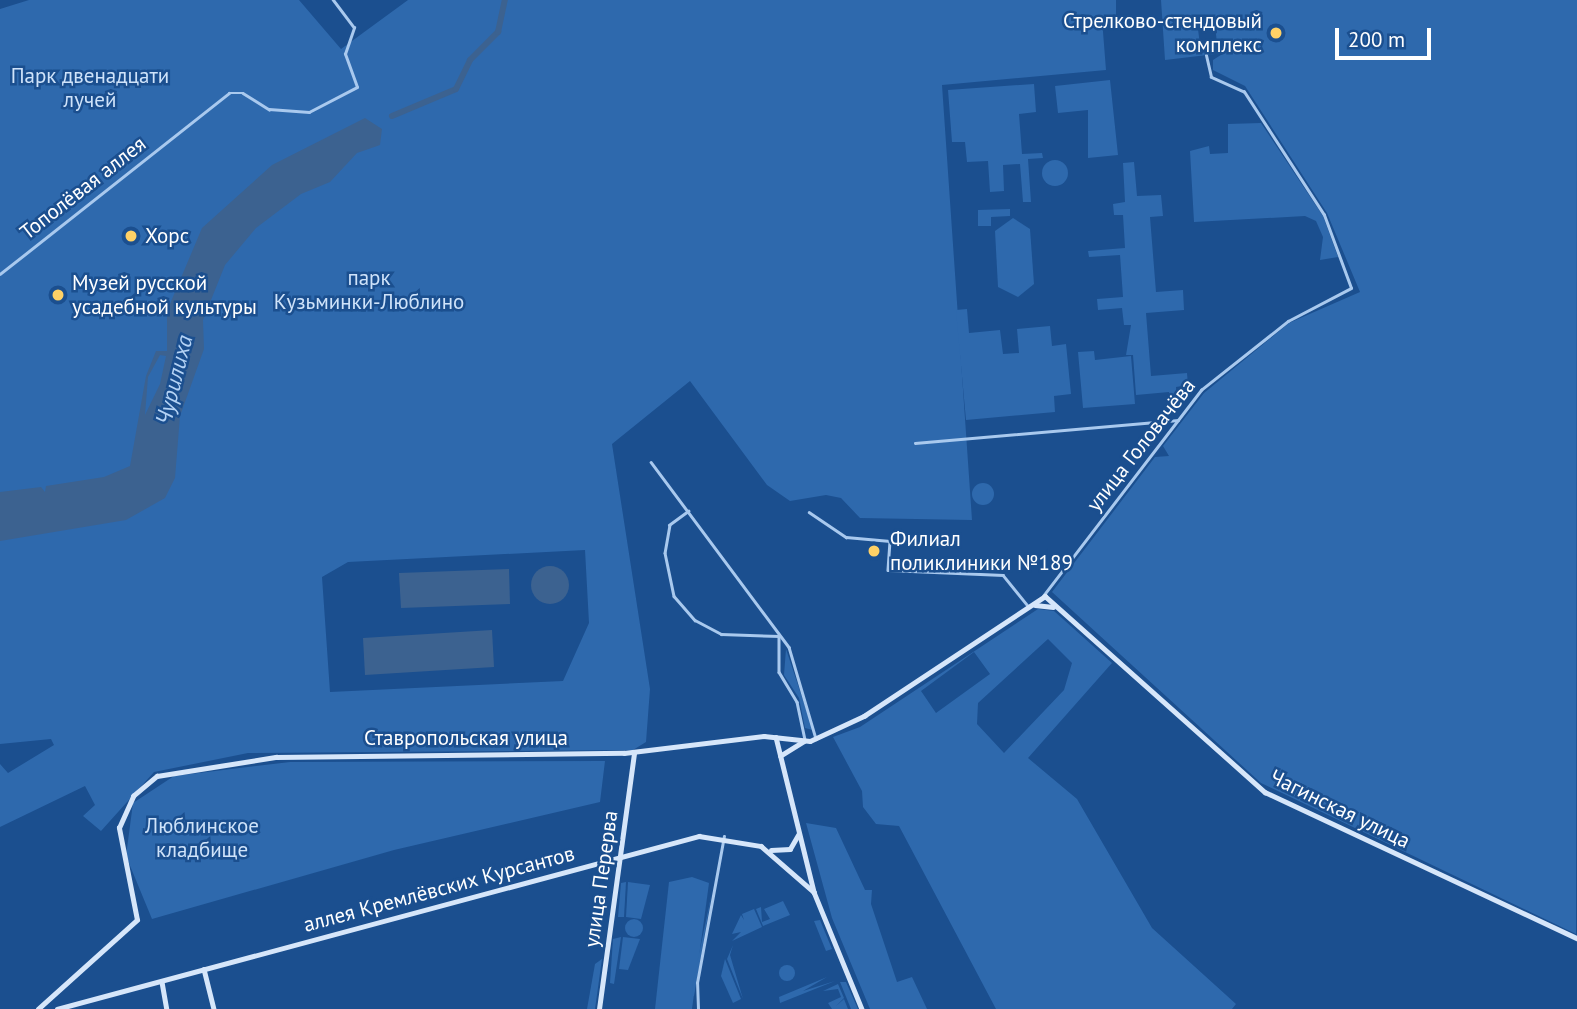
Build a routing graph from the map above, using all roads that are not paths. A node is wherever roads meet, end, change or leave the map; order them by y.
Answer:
1 (333, 0) edge
2 (1206, 56) dead end
3 (0, 274) edge
4 (1178, 419) junction
5 (915, 443) dead end
6 (652, 462) dead end
7 (689, 511) junction
8 (809, 512) dead end
9 (1045, 601) junction
10 (1031, 607) junction
11 (779, 636) junction
12 (776, 737) junction
13 (816, 739) junction
14 (805, 741) junction
15 (634, 753) junction
16 (780, 757) junction
17 (799, 833) junction
18 (724, 836) junction
19 (766, 849) junction
20 (621, 856) junction
21 (814, 892) junction
22 (1577, 938) edge
23 (204, 969) junction
24 (162, 982) junction
25 (47, 1001) junction
26 (38, 1009) edge
27 (48, 1009) edge
28 (57, 1009) edge
29 (167, 1009) edge
30 (214, 1009) edge
31 (598, 1009) edge
32 (698, 1009) edge
33 (862, 1009) edge

1 - 3 street, Тополёвая аллея
2 - 4 street, улица Головачёва
4 - 5 street
4 - 9 street, улица Головачёва
6 - 7 street
7 - 11 street
7 - 11 street
8 - 10 street
9 - 10 street, Ставропольская улица
9 - 22 street, Чагинская улица
10 - 13 street, Ставропольская улица
11 - 13 street
11 - 14 street
12 - 14 street, Ставропольская улица
12 - 15 street, Ставропольская улица
12 - 16 street
13 - 14 street, Ставропольская улица
14 - 16 street
15 - 20 street, улица Перерва
15 - 25 street, Ставропольская улица
16 - 17 street
17 - 19 street
17 - 21 street
18 - 19 street, аллея Кремлёвских Курсантов
18 - 20 street, аллея Кремлёвских Курсантов
18 - 32 street
19 - 21 street, аллея Кремлёвских Курсантов
20 - 23 street, аллея Кремлёвских Курсантов
20 - 31 street, улица Перерва
21 - 33 street
23 - 24 street, аллея Кремлёвских Курсантов
23 - 30 street
24 - 28 street, аллея Кремлёвских Курсантов
24 - 29 street
25 - 26 street, Ставропольская улица
25 - 27 street

